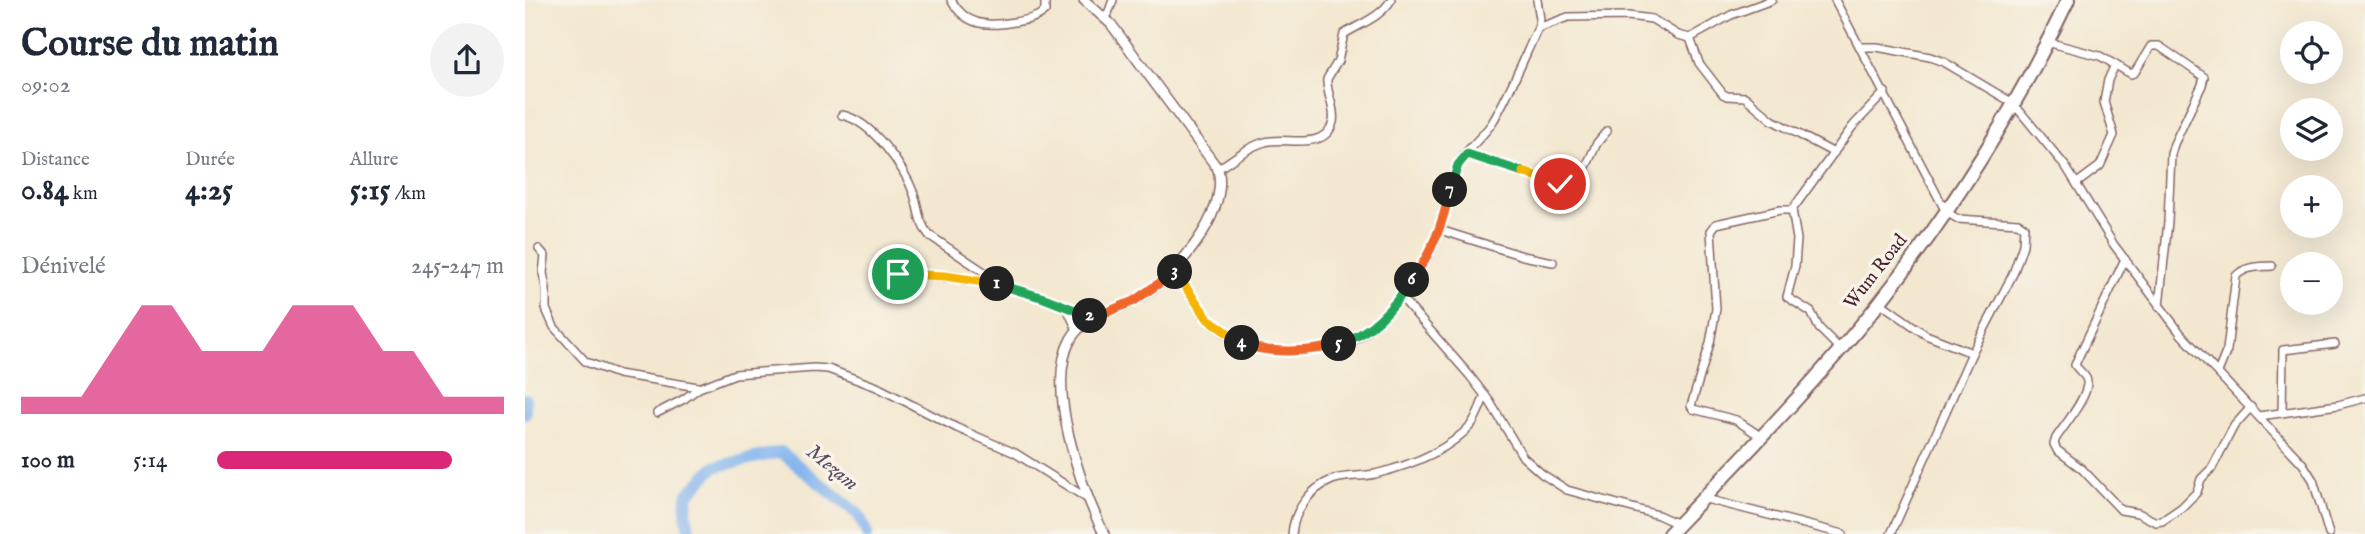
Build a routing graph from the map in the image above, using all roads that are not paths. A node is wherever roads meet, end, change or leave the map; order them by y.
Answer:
1 (951, 0) edge
2 (1045, 0) edge
3 (1084, 0) edge
4 (1113, 0) edge
5 (1391, 0) edge
6 (1537, 0) edge
7 (1772, 0) edge
8 (1835, 0) edge
9 (2068, 0) edge
10 (1106, 19) junction
11 (1538, 28) junction
12 (1690, 38) junction
13 (2047, 42) junction
14 (1862, 47) junction
15 (2115, 65) junction
16 (1885, 92) junction
17 (2014, 103) junction
18 (842, 115) dead end
19 (1607, 131) dead end
20 (1833, 153) junction
21 (1467, 154) junction
22 (1218, 169) junction
23 (2077, 183) junction
24 (1792, 209) junction
25 (1946, 212) junction
26 (1440, 230) junction
27 (539, 249) dead end
28 (2125, 259) junction
29 (1553, 262) dead end
30 (2272, 267) dead end
31 (1174, 270) junction
32 (898, 274) dead end
33 (1005, 286) junction
34 (1401, 297) junction
35 (1879, 302) junction
36 (2159, 306) junction
37 (1067, 308) junction
38 (1095, 317) junction
39 (1077, 330) junction
40 (2336, 344) dead end
41 (1840, 349) junction
42 (1972, 353) junction
43 (2218, 372) junction
44 (699, 387) junction
45 (1485, 396) junction
46 (2365, 398) edge
47 (2251, 407) junction
48 (657, 413) dead end
49 (2282, 413) junction
50 (2259, 416) junction
51 (1760, 436) junction
52 (1701, 498) junction
53 (1088, 499) junction
54 (1673, 529) edge
55 (1104, 534) edge
56 (1292, 534) edge
57 (1843, 534) edge
58 (1891, 534) edge
59 (2329, 534) edge

1 - 2 street
3 - 10 street
4 - 10 street
5 - 22 street
6 - 11 street
7 - 12 street
8 - 14 street
9 - 13 highway, Wum Road
10 - 22 street
11 - 12 street
11 - 21 street
12 - 20 street
13 - 15 street
13 - 17 highway, Wum Road
14 - 16 street
14 - 17 street
15 - 23 street
15 - 36 street
16 - 20 street
16 - 25 street
17 - 23 street
17 - 25 highway, Wum Road
18 - 33 street
19 - 21 street
20 - 24 street
21 - 26 street
22 - 31 street
23 - 28 street
24 - 41 street
24 - 51 street
25 - 35 highway, Wum Road
25 - 42 street
26 - 29 street
26 - 34 street
27 - 44 street
28 - 36 street
28 - 47 street
30 - 43 street
31 - 34 street
31 - 38 street
32 - 33 street
33 - 37 street
34 - 45 street
35 - 41 highway, Wum Road
35 - 42 street
36 - 43 street
37 - 38 street
37 - 39 street
38 - 39 street
39 - 53 street
40 - 49 street
41 - 51 highway, Wum Road
42 - 58 street
43 - 47 street
44 - 48 street
44 - 53 street
45 - 54 street
45 - 56 street
46 - 49 street
47 - 50 street
49 - 50 street
50 - 59 street
51 - 52 highway, Wum Road
52 - 54 highway, Wum Road
52 - 57 street
53 - 55 street

